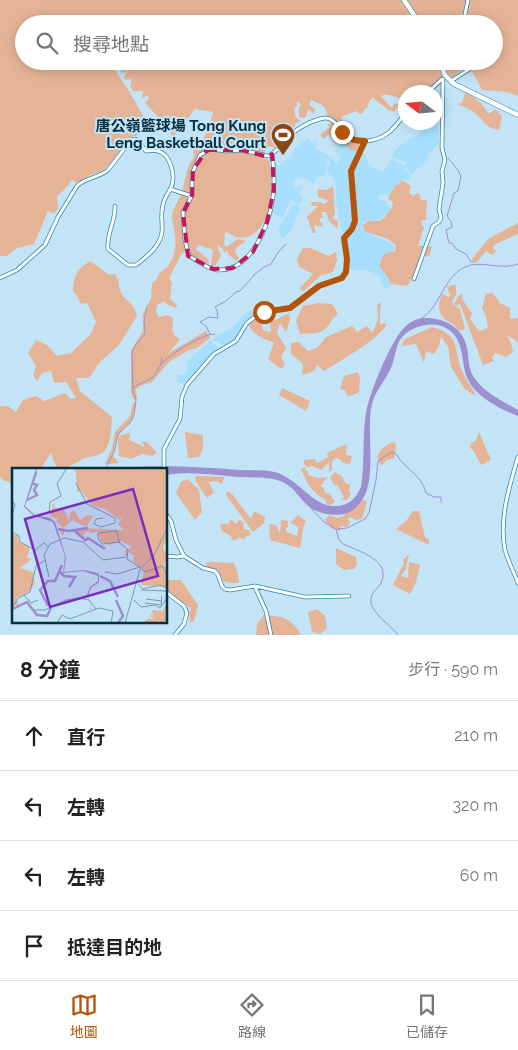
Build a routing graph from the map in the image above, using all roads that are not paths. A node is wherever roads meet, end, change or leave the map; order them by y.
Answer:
1 (404, 0) edge
2 (468, 0) edge
3 (414, 15) edge
4 (465, 15) edge
5 (442, 70) edge
6 (468, 70) edge
7 (444, 78) junction
8 (450, 81) junction
9 (436, 85) edge
10 (518, 115) edge
11 (398, 122) edge
12 (365, 141) junction
13 (272, 154) junction
14 (170, 189) junction
15 (192, 196) junction
16 (115, 206) dead end
17 (0, 278) edge
18 (414, 279) dead end
19 (518, 457) edge
20 (164, 466) edge
21 (168, 518) edge
22 (168, 556) edge
23 (184, 556) junction
24 (518, 583) edge
25 (255, 586) junction
26 (168, 594) edge
27 (349, 596) dead end
28 (175, 635) edge
29 (271, 635) edge

1 - 3 main road
2 - 4 street
5 - 7 main road
6 - 8 street
7 - 8 main road
7 - 9 street
7 - 18 street
8 - 10 main road
11 - 12 street
12 - 13 street
12 - 20 street
13 - 15 street
13 - 15 street
14 - 15 street
14 - 16 street
14 - 17 street
19 - 24 street
21 - 23 street
22 - 23 street
23 - 25 street
25 - 27 street
25 - 29 street
26 - 28 street

